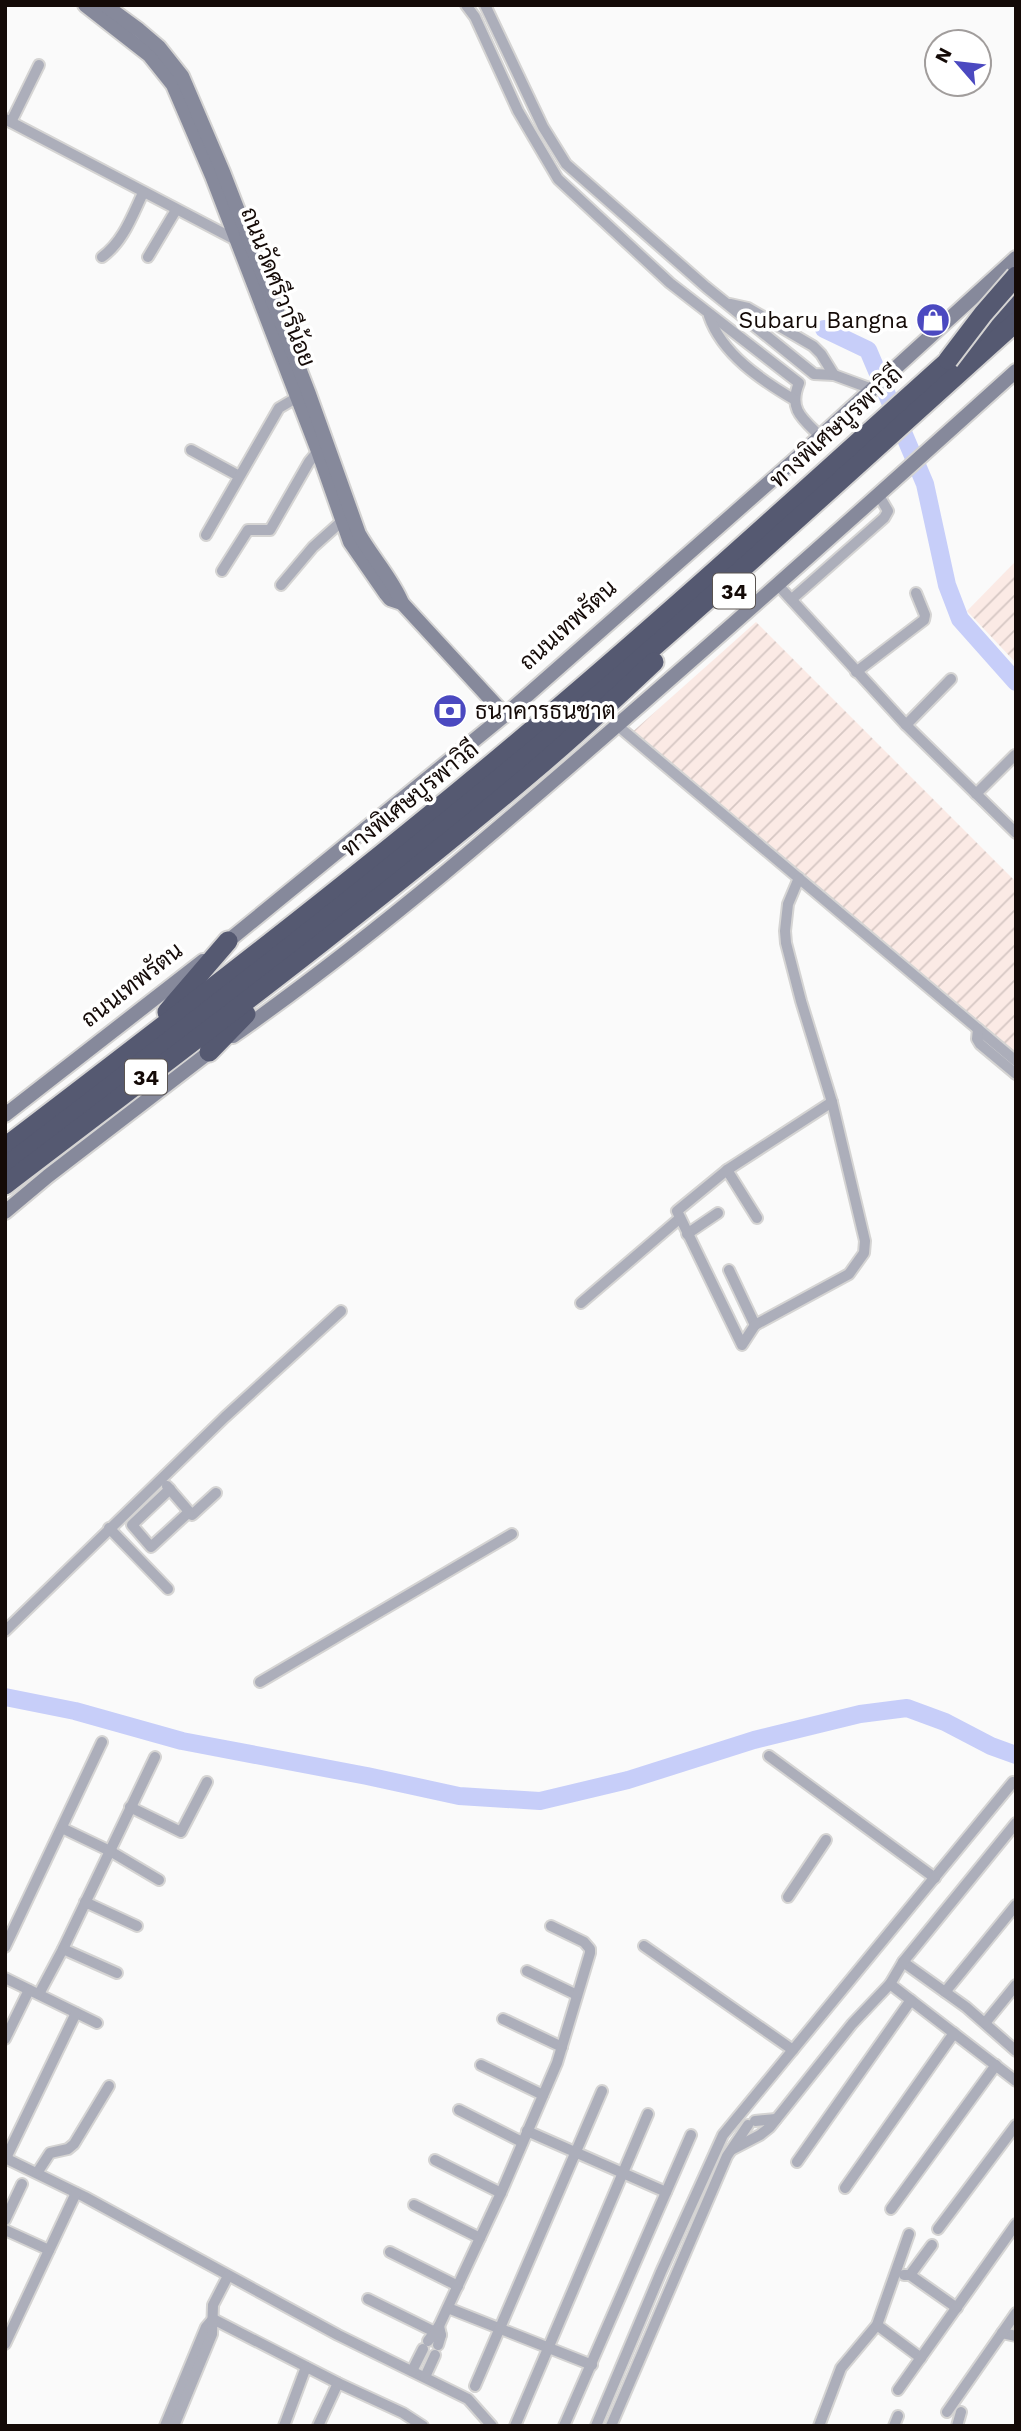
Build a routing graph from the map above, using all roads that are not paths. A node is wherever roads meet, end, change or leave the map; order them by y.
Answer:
1 (85, 5) edge
2 (105, 5) edge
3 (466, 5) edge
4 (485, 5) edge
5 (39, 65) dead end
6 (8, 120) edge
7 (143, 193) junction
8 (613, 205) junction
9 (176, 210) junction
10 (601, 219) junction
11 (236, 240) junction
12 (102, 257) dead end
13 (148, 257) dead end
14 (1016, 258) edge
15 (1016, 276) edge
16 (1016, 293) edge
17 (1016, 300) edge
18 (727, 304) junction
19 (708, 314) junction
20 (1016, 322) edge
21 (1016, 340) edge
22 (954, 367) junction
23 (1016, 371) edge
24 (814, 374) junction
25 (834, 375) junction
26 (799, 383) junction
27 (872, 389) junction
28 (296, 398) junction
29 (795, 400) junction
30 (821, 437) junction
31 (191, 450) dead end
32 (318, 452) junction
33 (239, 475) junction
34 (878, 494) junction
35 (342, 521) junction
36 (206, 535) dead end
37 (222, 571) dead end
38 (777, 584) junction
39 (281, 585) dead end
40 (916, 593) dead end
41 (792, 599) junction
42 (402, 603) junction
43 (856, 672) junction
44 (951, 679) dead end
45 (505, 715) junction
46 (906, 725) junction
47 (618, 726) junction
48 (1015, 755) edge
49 (976, 794) junction
50 (1016, 833) edge
51 (799, 878) junction
52 (228, 941) junction
53 (288, 970) junction
54 (160, 1021) junction
55 (978, 1029) junction
56 (209, 1052) junction
57 (1016, 1061) edge
58 (1016, 1074) edge
59 (832, 1102) junction
60 (5, 1115) edge
61 (5, 1140) edge
62 (5, 1147) edge
63 (5, 1167) edge
64 (727, 1170) junction
65 (48, 1176) junction
66 (5, 1185) edge
67 (5, 1206) edge
68 (5, 1212) edge
69 (718, 1213) dead end
70 (757, 1218) dead end
71 (679, 1219) junction
72 (687, 1234) junction
73 (729, 1270) dead end
74 (581, 1303) dead end
75 (341, 1311) dead end
76 (755, 1325) junction
77 (161, 1478) junction
78 (170, 1489) junction
79 (216, 1493) dead end
80 (190, 1512) junction
81 (109, 1528) junction
82 (512, 1534) dead end
83 (168, 1589) dead end
84 (5, 1631) edge
85 (260, 1682) dead end
86 (102, 1742) dead end
87 (769, 1756) dead end
88 (155, 1757) dead end
89 (207, 1782) dead end
90 (1013, 1782) dead end
91 (130, 1807) junction
92 (1016, 1823) edge
93 (62, 1828) junction
94 (826, 1840) dead end
95 (110, 1851) junction
96 (935, 1878) junction
97 (159, 1880) dead end
98 (788, 1897) dead end
99 (85, 1902) junction
100 (1016, 1905) edge
101 (138, 1926) dead end
102 (551, 1926) dead end
103 (644, 1946) dead end
104 (5, 1947) edge
105 (63, 1949) junction
106 (903, 1962) junction
107 (527, 1970) dead end
108 (117, 1973) dead end
109 (5, 1978) edge
110 (890, 1984) junction
111 (1016, 1985) edge
112 (34, 1992) junction
113 (945, 1992) junction
114 (578, 1995) junction
115 (911, 2000) junction
116 (76, 2013) junction
117 (503, 2019) dead end
118 (985, 2022) junction
119 (97, 2023) dead end
120 (954, 2033) junction
121 (5, 2039) edge
122 (562, 2048) junction
123 (793, 2050) junction
124 (1016, 2051) edge
125 (481, 2066) dead end
126 (996, 2066) junction
127 (1016, 2081) edge
128 (109, 2086) dead end
129 (602, 2091) dead end
130 (542, 2095) junction
131 (459, 2110) dead end
132 (648, 2114) dead end
133 (776, 2119) junction
134 (1016, 2125) edge
135 (527, 2131) junction
136 (691, 2135) dead end
137 (522, 2143) junction
138 (733, 2148) junction
139 (575, 2152) junction
140 (6, 2158) edge
141 (435, 2160) dead end
142 (797, 2162) dead end
143 (37, 2173) junction
144 (621, 2173) junction
145 (22, 2184) dead end
146 (845, 2188) dead end
147 (666, 2192) junction
148 (76, 2193) junction
149 (501, 2193) junction
150 (414, 2206) dead end
151 (891, 2209) dead end
152 (5, 2220) edge
153 (1016, 2224) edge
154 (938, 2229) dead end
155 (5, 2230) edge
156 (909, 2234) dead end
157 (480, 2238) junction
158 (932, 2245) dead end
159 (49, 2250) junction
160 (390, 2252) dead end
161 (910, 2274) junction
162 (228, 2276) junction
163 (894, 2276) junction
164 (458, 2286) junction
165 (368, 2299) dead end
166 (448, 2308) junction
167 (957, 2308) junction
168 (1016, 2313) edge
169 (213, 2319) junction
170 (877, 2325) junction
171 (499, 2330) junction
172 (1002, 2333) junction
173 (1016, 2336) edge
174 (434, 2340) junction
175 (5, 2344) edge
176 (547, 2349) junction
177 (921, 2358) junction
178 (592, 2365) junction
179 (306, 2367) junction
180 (412, 2371) junction
181 (425, 2377) junction
182 (338, 2383) junction
183 (475, 2386) dead end
184 (898, 2390) dead end
185 (947, 2412) dead end
186 (961, 2412) dead end
187 (403, 2413) junction
188 (165, 2426) edge
189 (174, 2426) edge
190 (284, 2426) edge
191 (318, 2426) edge
192 (401, 2426) edge
193 (423, 2426) edge
194 (492, 2426) edge
195 (515, 2426) edge
196 (565, 2426) edge
197 (596, 2426) edge
198 (611, 2426) edge
199 (819, 2426) edge
200 (957, 2426) edge

1 - 11 main road, ถนนวัดศรีวารีน้อย
2 - 42 main road, ถนนวัดศรีวารีน้อย
3 - 10 street
4 - 8 street
5 - 6 street
6 - 7 street
7 - 9 street
7 - 12 street
8 - 10 street
8 - 18 street
9 - 11 street
9 - 13 street
10 - 19 street
11 - 28 main road, ถนนวัดศรีวารีน้อย
14 - 27 main road, ถนนเทพรัตน / 34
15 - 22 highway, bridge
16 - 54 highway, ถนนเทพรัตน / 34
17 - 22 highway, ทางพิเศษบูรพาวิถี, bridge
18 - 24 street
18 - 25 street
19 - 26 street
19 - 29 street
20 - 22 highway, ทางพิเศษบูรพาวิถี
21 - 22 highway
21 - 53 highway, 34
22 - 62 highway, ทางพิเศษบูรพาวิถี
22 - 63 highway, ทางพิเศษบูรพาวิถี
23 - 34 main road, 34
24 - 25 street
24 - 26 street
25 - 27 street
26 - 29 street
27 - 30 main road, ถนนเทพรัตน / 34
28 - 32 main road, ถนนวัดศรีวารีน้อย
28 - 33 street
29 - 30 street
30 - 45 main road, ถนนเทพรัตน / 34
31 - 33 street
32 - 35 main road, ถนนวัดศรีวารีน้อย
32 - 37 street
33 - 36 street
34 - 38 main road, 34
34 - 41 street
35 - 39 street
35 - 42 main road, ถนนวัดศรีวารีน้อย
38 - 41 street
38 - 47 main road, 34
40 - 43 street
41 - 43 street
42 - 45 main road, ถนนวัดศรีวารีน้อย
43 - 46 street
44 - 46 street
45 - 52 main road, ถนนเทพรัตน / 34
46 - 49 street
47 - 51 street
47 - 56 main road, 34
48 - 49 street
49 - 50 street
51 - 55 street
51 - 59 street
52 - 54 highway
52 - 60 main road, ถนนเทพรัตน / 34
53 - 56 highway
53 - 66 highway, 34
54 - 61 highway, ถนนเทพรัตน / 34
55 - 57 street
55 - 58 street
56 - 65 main road, 34
59 - 64 street
59 - 76 street
64 - 70 street
64 - 71 street
65 - 67 main road
65 - 68 main road, 34
69 - 72 street
71 - 72 street
71 - 74 street
72 - 76 street
73 - 76 street
75 - 77 street
77 - 78 street
77 - 81 street
78 - 80 street
78 - 80 street
79 - 80 street
81 - 83 street
81 - 84 street
82 - 85 street
86 - 93 street
87 - 96 street
88 - 91 street
89 - 91 street
90 - 96 street
91 - 95 street
92 - 106 street
93 - 95 street
93 - 104 street
94 - 98 street
95 - 97 street
95 - 99 street
96 - 123 street
99 - 101 street
99 - 105 street
100 - 113 street
102 - 114 street
103 - 123 street
105 - 108 street
105 - 112 street
106 - 110 street
106 - 113 street
107 - 114 street
109 - 112 street
110 - 115 street
110 - 133 street
111 - 118 street
112 - 116 street
112 - 121 street
113 - 118 street
114 - 122 street
115 - 120 street
115 - 142 street
116 - 119 street
116 - 140 street
117 - 122 street
118 - 124 street
120 - 126 street
120 - 146 street
122 - 130 street
123 - 197 street
125 - 130 street
126 - 127 street
126 - 151 street
128 - 143 street
129 - 139 street
130 - 135 street
131 - 137 street
132 - 144 street
133 - 138 street
133 - 138 street
134 - 154 street
135 - 137 street
135 - 139 street
136 - 147 street
137 - 149 street
138 - 198 street
139 - 144 street
139 - 171 street
140 - 143 street
141 - 149 street
143 - 148 street
144 - 147 street
144 - 176 street
145 - 152 street
147 - 178 street
148 - 159 street
148 - 162 street
149 - 157 street
150 - 157 street
153 - 167 street
155 - 159 street
156 - 163 street
157 - 164 street
158 - 161 street
159 - 175 street
160 - 164 street
161 - 163 street
161 - 167 street
162 - 169 street
162 - 180 street
163 - 170 street
164 - 166 street
165 - 174 street
166 - 171 street
166 - 174 street
167 - 177 street
168 - 172 street
169 - 179 street
169 - 188 street
169 - 189 street
170 - 177 street
170 - 199 street
171 - 176 street
171 - 183 street
172 - 173 street
172 - 185 street
174 - 180 street
174 - 181 street
176 - 178 street
176 - 195 street
177 - 184 street
178 - 196 street
179 - 182 street
179 - 190 street
180 - 181 street
181 - 194 street
182 - 187 street
182 - 191 street
186 - 200 street
187 - 192 street
187 - 193 street

